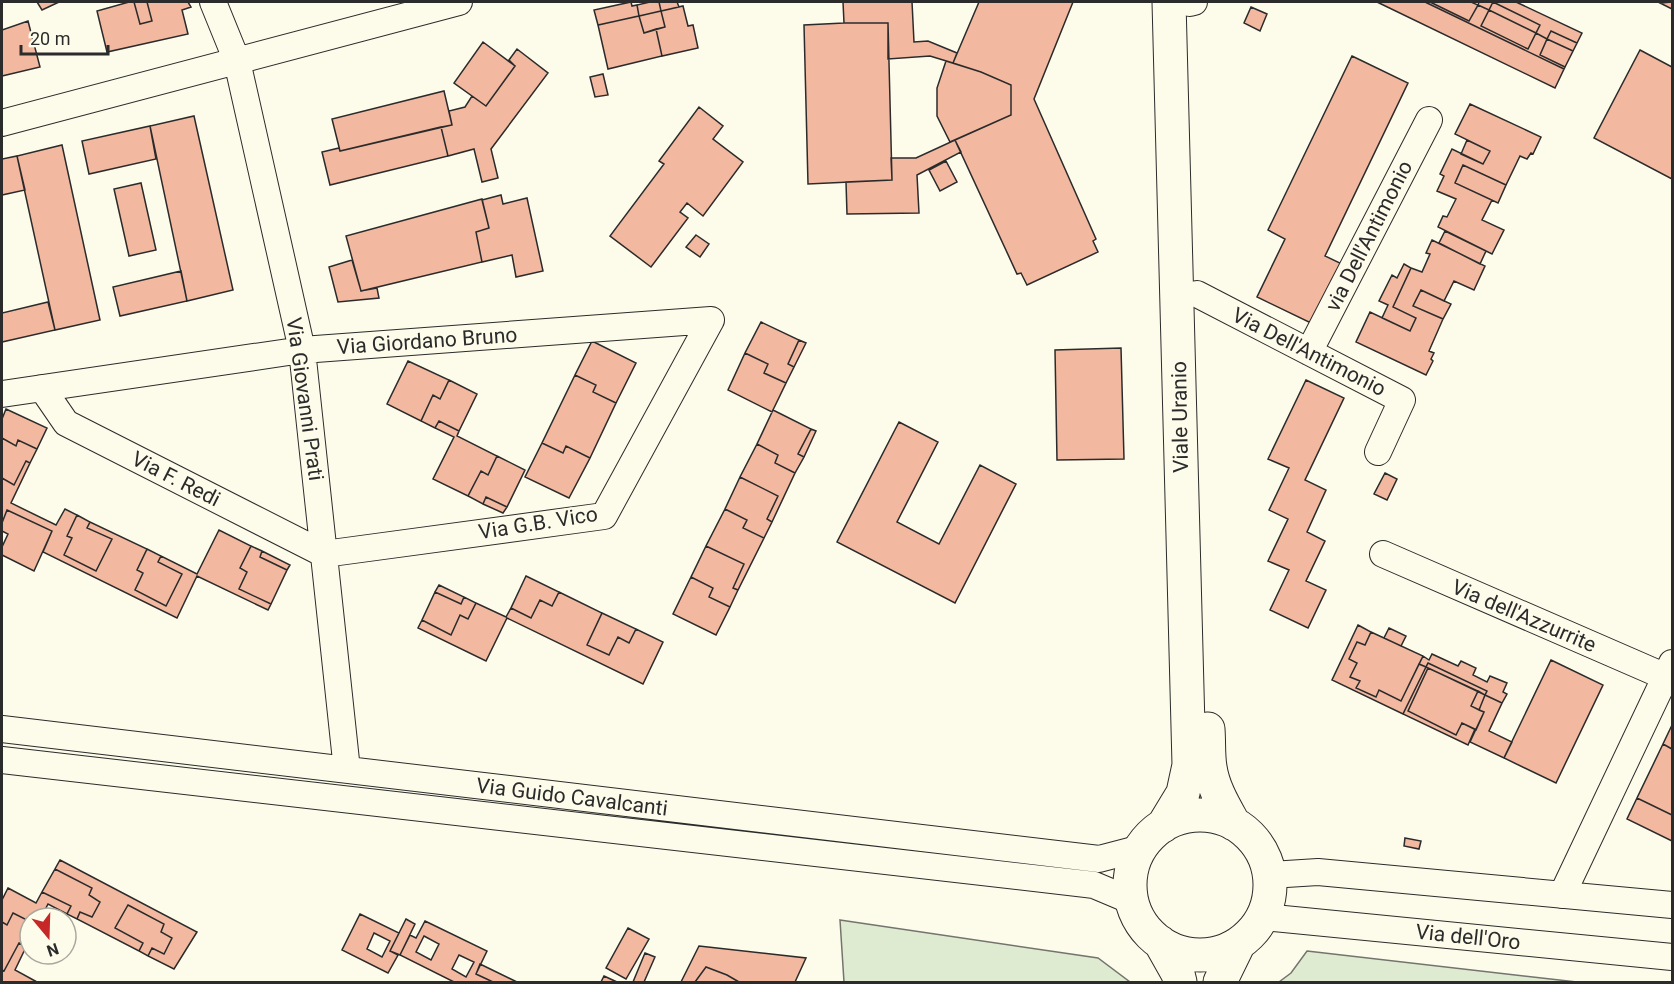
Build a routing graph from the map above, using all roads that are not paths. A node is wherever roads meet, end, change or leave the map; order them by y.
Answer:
1 (213, 2) edge
2 (459, 2) edge
3 (1186, 2) edge
4 (237, 62) junction
5 (1429, 120) dead end
6 (2, 123) edge
7 (1197, 294) junction
8 (711, 320) joint
9 (302, 350) junction
10 (1309, 352) junction
11 (42, 388) junction
12 (2, 394) edge
13 (1377, 452) dead end
14 (324, 554) junction
15 (1383, 554) dead end
16 (1669, 670) edge
17 (2, 729) edge
18 (2, 760) edge
19 (347, 770) junction
20 (1234, 824) junction
21 (1152, 837) junction
22 (1270, 875) junction
23 (1562, 895) junction
24 (1132, 901) junction
25 (1672, 905) edge
26 (1263, 917) junction
27 (1160, 942) junction
28 (1239, 943) junction
29 (1672, 957) edge
30 (1180, 982) edge
31 (1220, 982) edge

1 - 4 street, Via Giovanni Prati
2 - 4 street
3 - 7 main road, Viale Uranio
3 - 21 main road, Viale Uranio
4 - 6 street
4 - 9 street, Via Giovanni Prati
5 - 10 street, via Dell'Antimonio
7 - 10 street, Via Dell'Antimonio
7 - 20 main road, Viale Uranio
8 - 9 street, Via Giordano Bruno
8 - 14 street, Via G.B. Vico
9 - 11 street, Via Giordano Bruno
9 - 14 street, Via Giovanni Prati
10 - 13 street, Via Dell'Antimonio
11 - 12 street, Via Giordano Bruno
11 - 14 street, Via F. Redi
14 - 19 street, Via Giovanni Prati
15 - 16 street, Via dell'Azzurrite
16 - 23 street, Via dell'Azzurrite
17 - 19 street, Via Guido Cavalcanti
18 - 24 street, Via Guido Cavalcanti
19 - 21 street, Via Guido Cavalcanti
20 - 21 main road
20 - 22 main road
21 - 24 main road
22 - 23 street
22 - 26 main road
23 - 25 street
24 - 27 main road
26 - 28 main road
26 - 29 street, Via dell'Oro
27 - 28 main road
27 - 30 main road
28 - 31 main road

